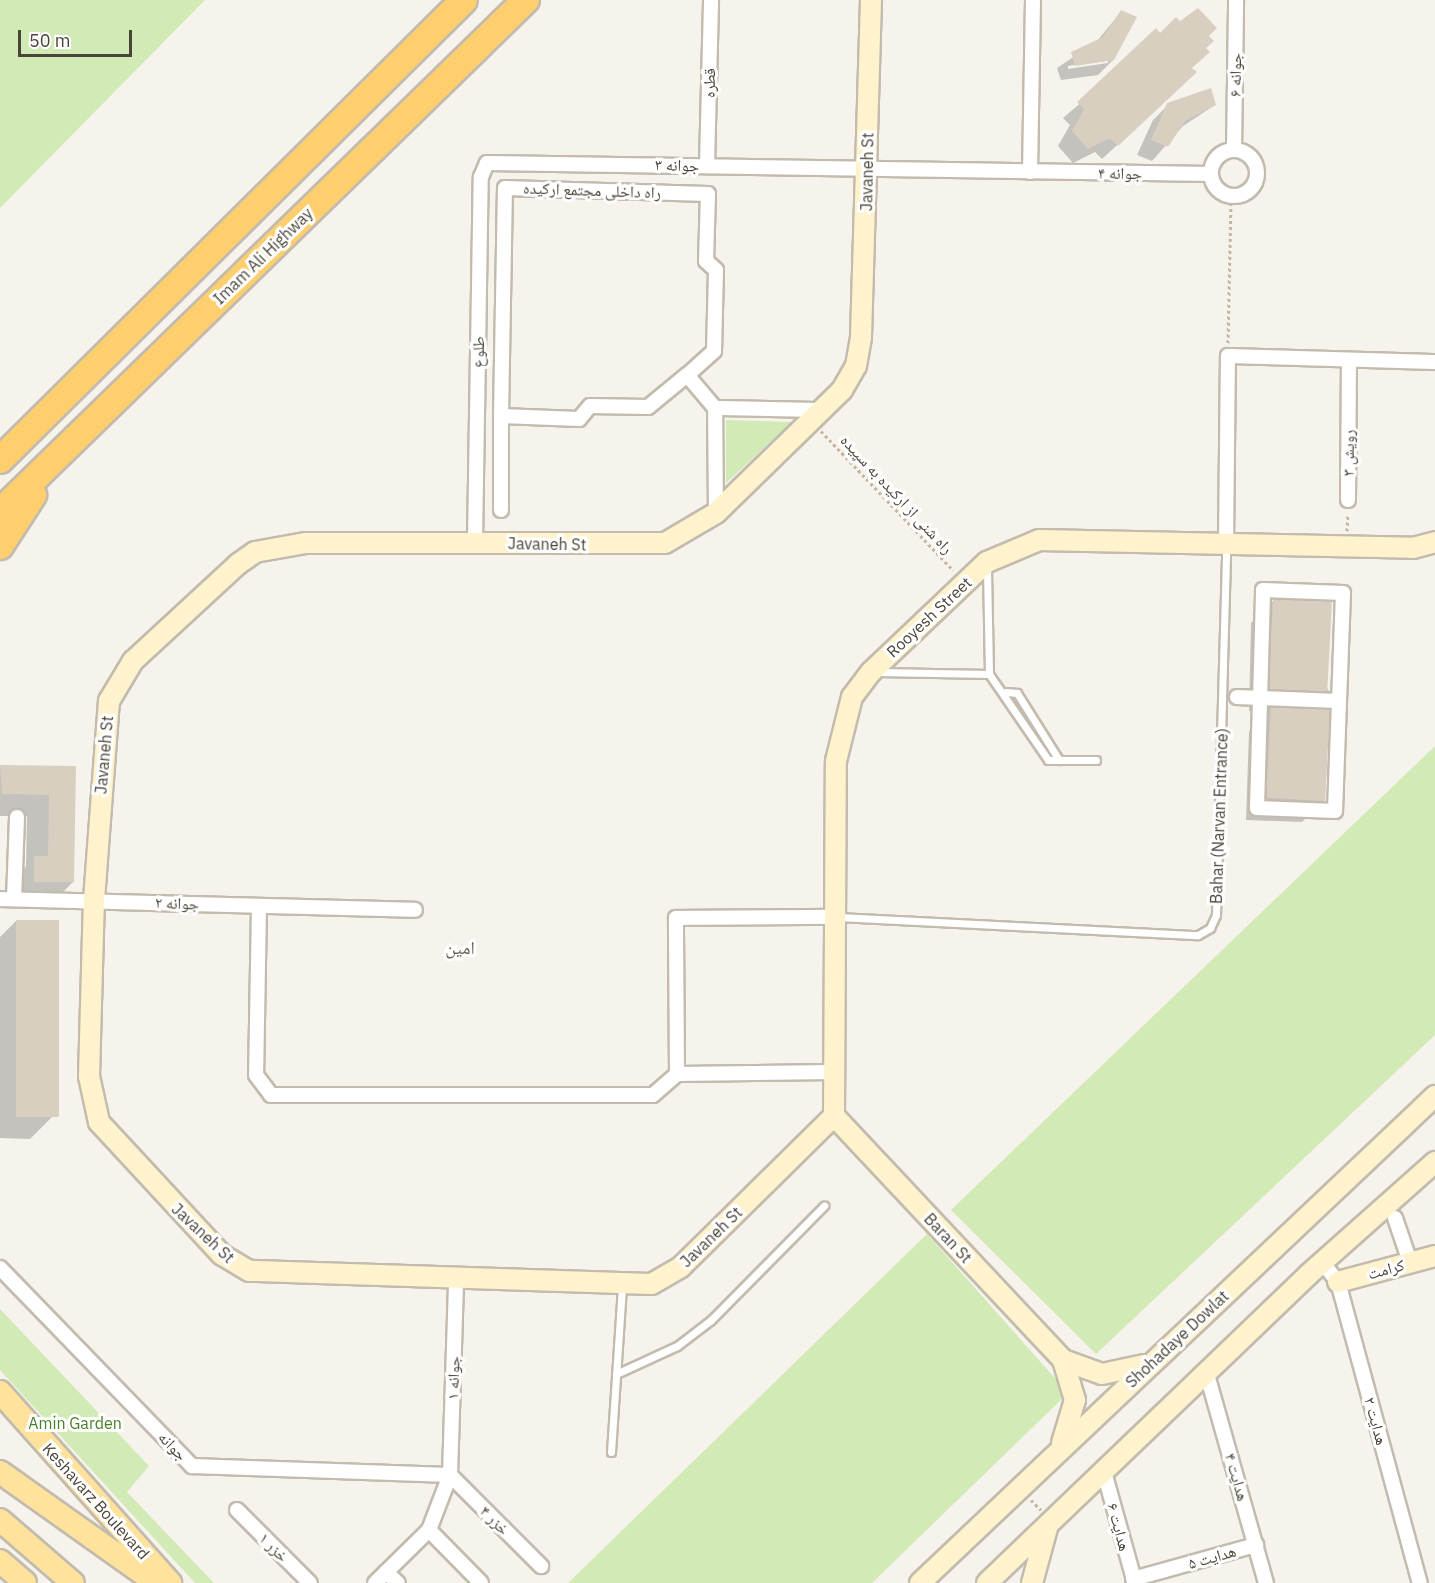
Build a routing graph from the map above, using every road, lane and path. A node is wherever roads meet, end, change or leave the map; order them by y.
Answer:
1 (464, 0) edge
2 (526, 0) edge
3 (711, 0) edge
4 (871, 0) edge
5 (1033, 0) edge
6 (1236, 0) edge
7 (1234, 150) junction
8 (487, 163) joint
9 (707, 166) junction
10 (867, 171) junction
11 (1030, 172) junction
12 (1211, 174) junction
13 (1231, 196) junction
14 (1228, 356) junction
15 (1348, 360) junction
16 (1435, 362) edge
17 (687, 375) junction
18 (715, 408) junction
19 (501, 416) junction
20 (817, 416) junction
21 (33, 426) junction
22 (0, 451) edge
23 (59, 454) junction
24 (0, 460) edge
25 (1348, 500) joint
26 (501, 510) dead end
27 (0, 512) edge
28 (716, 513) junction
29 (475, 542) junction
30 (1435, 542) edge
31 (1226, 543) junction
32 (0, 546) edge
33 (1347, 546) junction
34 (987, 562) junction
35 (965, 583) junction
36 (871, 672) junction
37 (989, 674) junction
38 (1222, 696) junction
39 (1237, 697) joint
40 (1261, 698) junction
41 (1338, 701) junction
42 (1096, 760) dead end
43 (16, 816) dead end
44 (7, 899) edge
45 (94, 900) junction
46 (259, 907) junction
47 (416, 910) dead end
48 (835, 917) junction
49 (834, 1072) junction
50 (677, 1074) junction
51 (1435, 1096) edge
52 (834, 1116) junction
53 (1435, 1162) edge
54 (824, 1206) dead end
55 (1395, 1218) dead end
56 (1435, 1256) edge
57 (1410, 1262) junction
58 (1323, 1263) junction
59 (0, 1268) edge
60 (456, 1282) junction
61 (1338, 1282) junction
62 (622, 1285) junction
63 (1063, 1360) junction
64 (1151, 1362) junction
65 (1206, 1371) junction
66 (616, 1374) junction
67 (0, 1392) edge
68 (1058, 1450) junction
69 (611, 1452) dead end
70 (0, 1472) edge
71 (1104, 1472) junction
72 (450, 1475) junction
73 (237, 1510) dead end
74 (0, 1520) edge
75 (1051, 1520) junction
76 (429, 1530) junction
77 (1256, 1545) junction
78 (0, 1561) edge
79 (541, 1566) dead end
80 (386, 1572) junction
81 (1134, 1581) edge
82 (25, 1583) edge
83 (73, 1583) edge
84 (157, 1583) edge
85 (170, 1583) edge
86 (310, 1583) edge
87 (375, 1583) edge
88 (398, 1583) edge
89 (481, 1583) edge
90 (920, 1583) edge
91 (987, 1583) edge
92 (1032, 1583) edge
93 (1266, 1583) edge
94 (1420, 1583) edge

1 - 21 highway
2 - 23 highway, Imam Ali Highway
3 - 9 street, قطره
4 - 10 street, Javaneh St
5 - 11 street
6 - 7 street, جوانه ۶
7 - 12 street
7 - 13 street
8 - 9 street, جوانه ۳
8 - 29 street, طلوع
9 - 10 street, جوانه ۳
10 - 11 street, جوانه ۴
10 - 20 street, Javaneh St
11 - 12 street, جوانه ۴
12 - 13 street
13 - 14 path
14 - 15 street
14 - 31 street
15 - 16 street
15 - 25 street, رویش ۳
17 - 18 street
17 - 19 street, راه داخلی مجتمع ارکیده
17 - 19 street, راه داخلی مجتمع ارکیده
18 - 20 street
18 - 28 street
19 - 26 street, راه داخلی مجتمع ارکیده
20 - 28 street, Javaneh St
20 - 35 path, راه شنی از ارکیده به سپیده
21 - 22 highway
21 - 24 highway
23 - 27 highway, Imam Ali Highway
23 - 32 highway
25 - 33 path, رویش ۳
28 - 29 street, Javaneh St
29 - 45 street, Javaneh St
30 - 33 street, Rooyesh Street
31 - 33 street, Rooyesh Street
31 - 34 street, Rooyesh Street
31 - 38 lane, Bahar (Narvan Entrance)
34 - 35 street, Rooyesh Street
34 - 37 lane
35 - 36 street, Rooyesh Street
36 - 37 lane
36 - 48 street, Rooyesh Street
37 - 42 lane
38 - 39 lane
38 - 48 lane, Bahar (Narvan Entrance)
39 - 40 street
40 - 41 street
40 - 41 street
40 - 41 street
43 - 44 street
44 - 45 street, جوانه ۲
45 - 46 street, جوانه ۲
45 - 60 street, Javaneh St
46 - 47 street, جوانه ۲
46 - 50 street
48 - 49 street, Rooyesh Street
48 - 50 street
49 - 50 street
49 - 52 street, Rooyesh Street
51 - 64 street, Shohadaye Dowlat
52 - 62 street, Javaneh St
52 - 63 street, Baran St
53 - 58 street
54 - 66 lane
55 - 57 street
56 - 57 street, کرامت
57 - 61 street, کرامت
58 - 61 street, هدایت ۲
58 - 65 street
59 - 72 street, جوانه
60 - 62 street, Javaneh St
60 - 72 street, جوانه ۱
61 - 94 street, هدایت ۲
62 - 66 lane
63 - 64 street
63 - 68 street
64 - 68 street, Shohadaye Dowlat
65 - 71 street
65 - 77 street, هدایت ۴
66 - 69 lane
67 - 85 main road, Keshavarz Boulevard
68 - 90 street, Shohadaye Dowlat
70 - 84 main road
71 - 75 street
71 - 81 street, هدایت ۶
72 - 76 street, جوانه ۱
72 - 79 street, خزر ۴
73 - 86 street, خزر ۱
74 - 83 main road
75 - 91 street
75 - 92 street
76 - 80 street
76 - 89 street
77 - 81 street, هدایت ۵
77 - 93 street, هدایت ۴
78 - 82 main road
80 - 87 street
80 - 88 street

